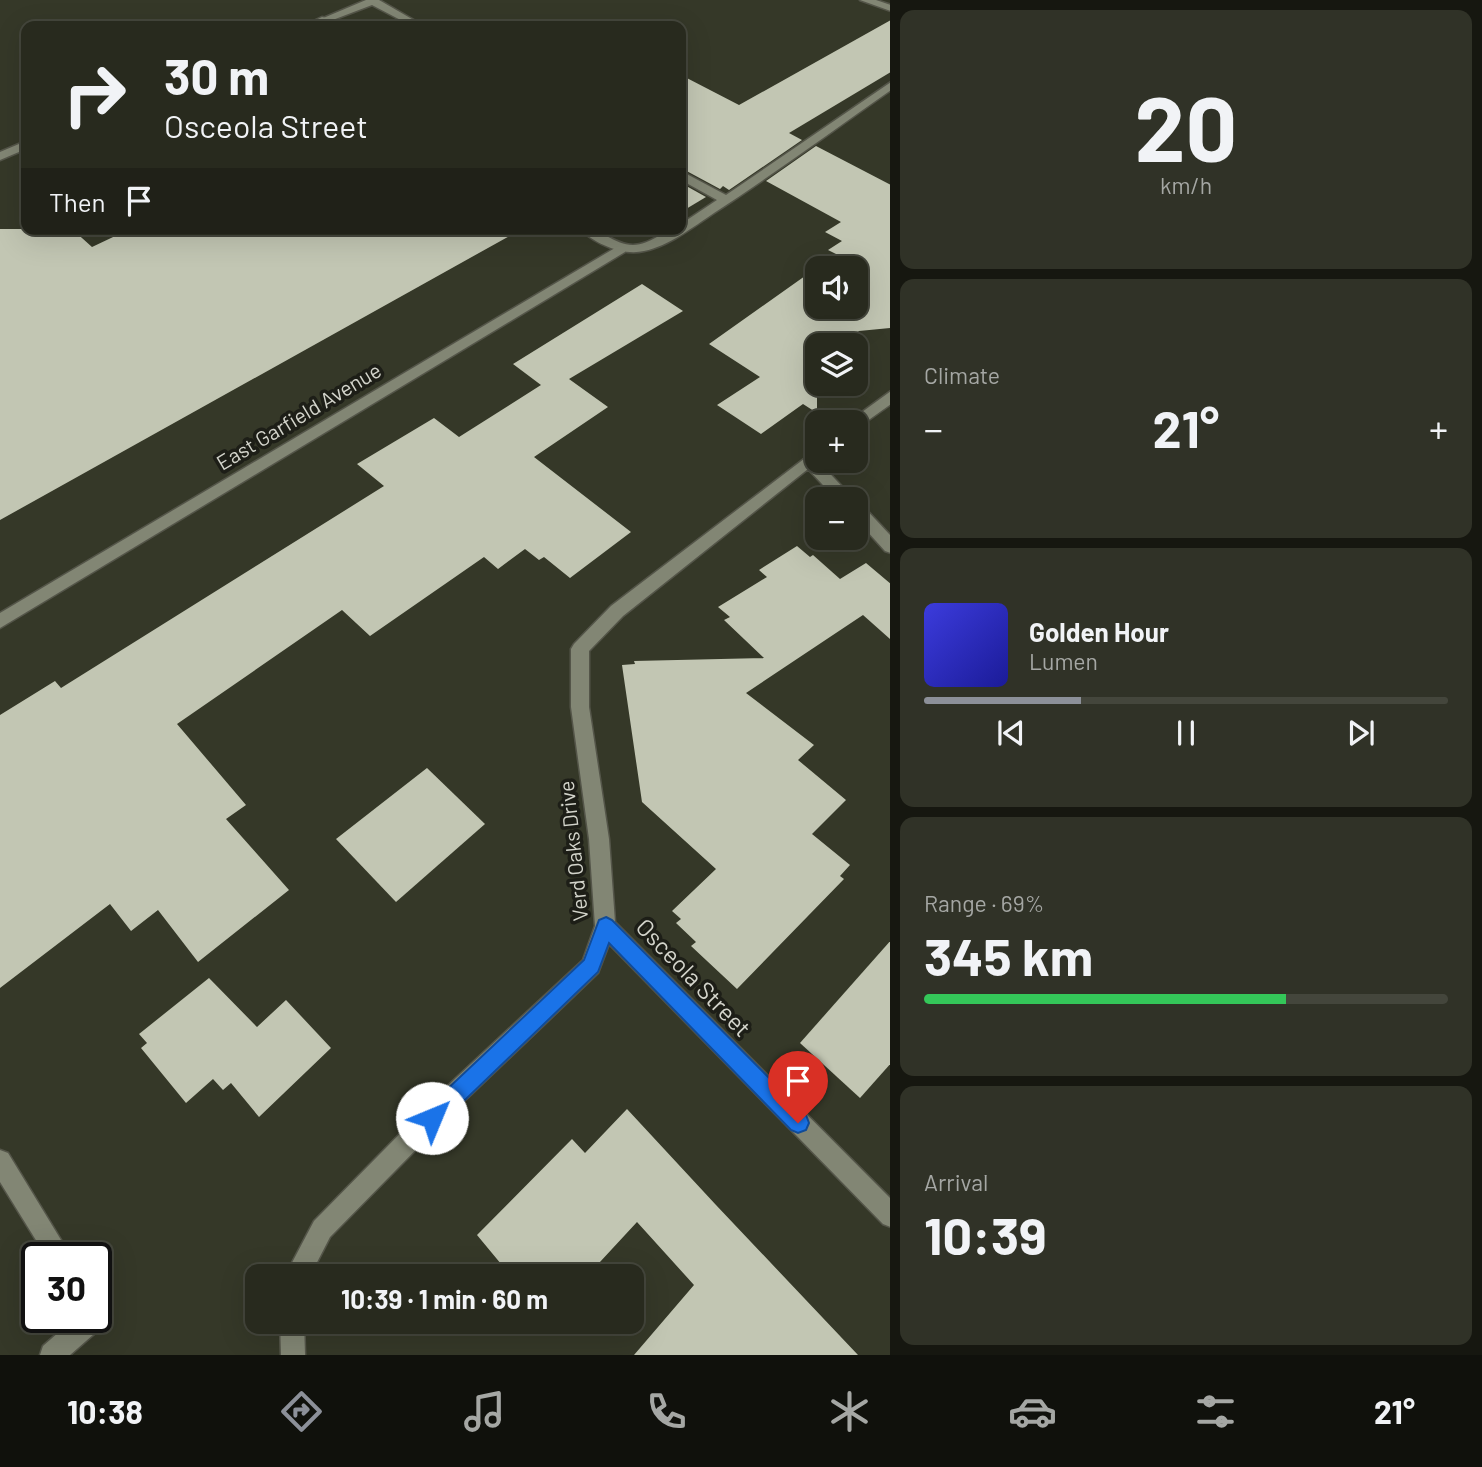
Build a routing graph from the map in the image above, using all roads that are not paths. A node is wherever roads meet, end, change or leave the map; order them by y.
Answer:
1 (373, 0) edge
2 (865, 0) edge
3 (890, 8) edge
4 (321, 21) edge
5 (410, 21) edge
6 (890, 86) edge
7 (21, 147) edge
8 (0, 156) edge
9 (686, 178) edge
10 (726, 201) junction
11 (686, 225) edge
12 (596, 235) edge
13 (670, 235) edge
14 (620, 249) junction
15 (890, 397) edge
16 (868, 414) edge
17 (805, 463) edge
18 (826, 473) edge
19 (837, 487) edge
20 (868, 522) edge
21 (890, 546) edge
22 (0, 621) edge
23 (606, 926) junction
24 (0, 1161) edge
25 (890, 1215) edge
26 (50, 1242) edge
27 (303, 1264) edge
28 (76, 1333) edge
29 (292, 1334) edge
30 (52, 1355) edge
31 (293, 1355) edge

1 - 4 street
1 - 5 street
2 - 3 street
6 - 10 street
7 - 8 street
9 - 10 street
10 - 11 street
12 - 14 street
13 - 14 street
14 - 22 street, East Garfield Avenue
15 - 16 street
17 - 23 street, Verd Oaks Drive
18 - 19 street
20 - 21 street
23 - 25 street, Osceola Street
23 - 27 street, Verd Oaks Drive
24 - 26 street
28 - 30 street
29 - 31 street

